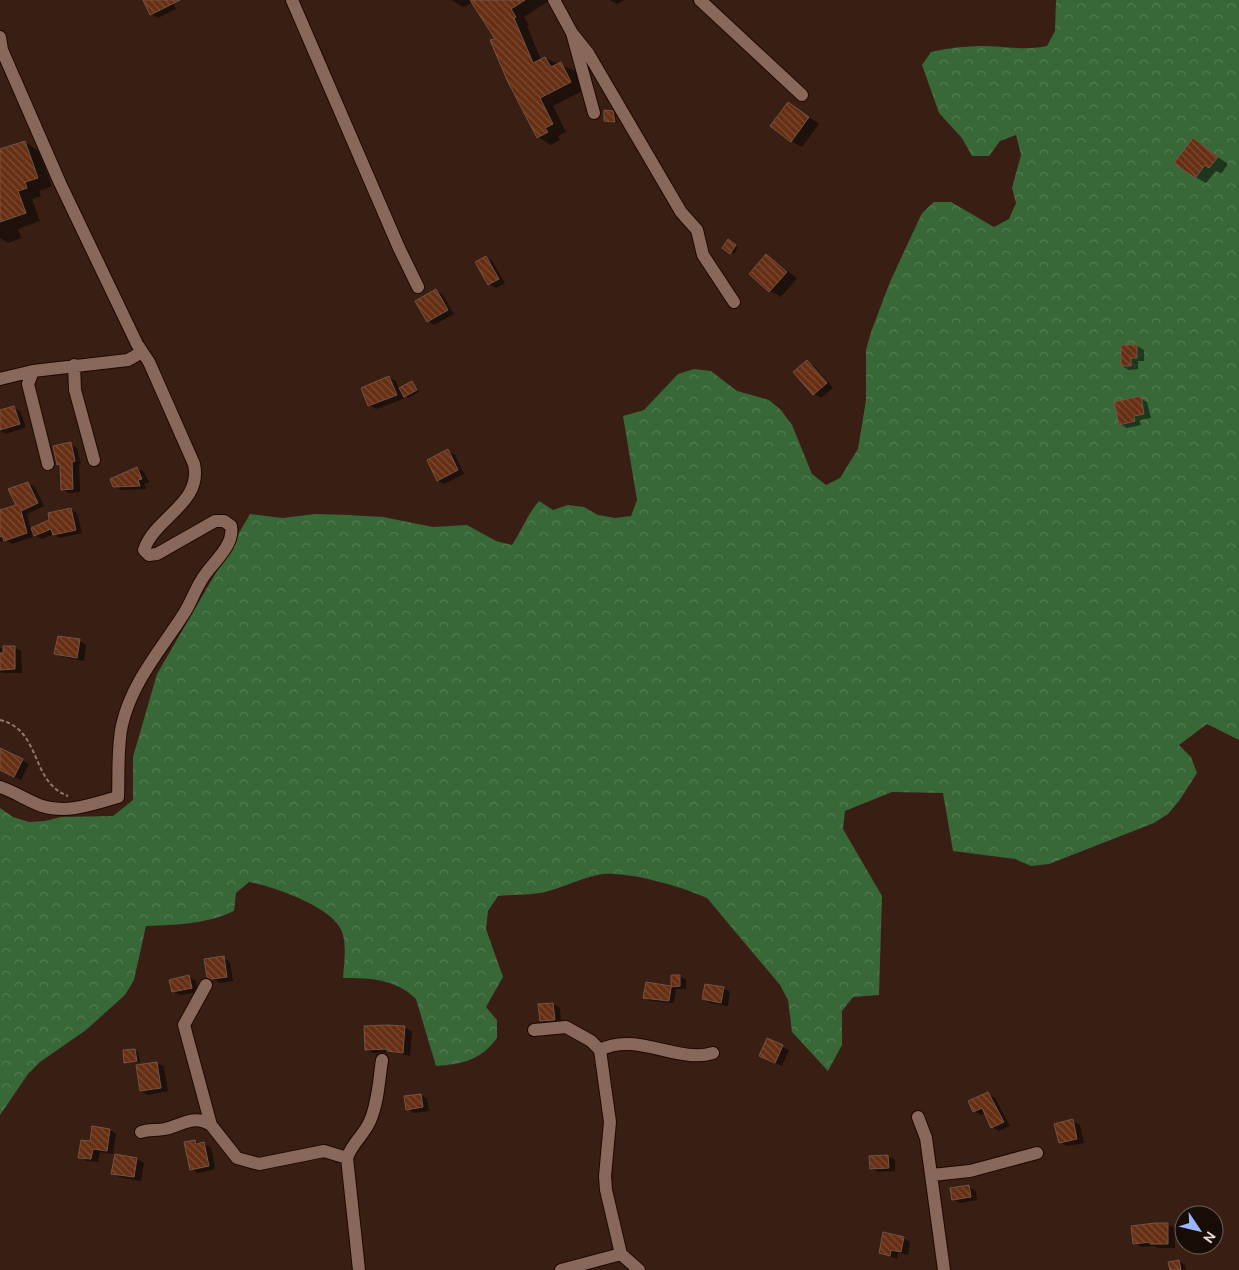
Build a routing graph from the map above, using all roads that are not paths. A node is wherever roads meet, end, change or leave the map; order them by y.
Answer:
1 (292, 0) edge
2 (554, 0) edge
3 (700, 0) edge
4 (572, 33) junction
5 (0, 37) edge
6 (3, 61) edge
7 (802, 95) dead end
8 (594, 113) dead end
9 (418, 287) dead end
10 (734, 302) dead end
11 (142, 352) junction
12 (74, 366) junction
13 (33, 371) junction
14 (0, 380) edge
15 (94, 460) dead end
16 (48, 464) dead end
17 (0, 787) edge
18 (206, 985) dead end
19 (534, 1030) dead end
20 (600, 1050) junction
21 (713, 1053) dead end
22 (382, 1060) dead end
23 (918, 1116) dead end
24 (210, 1125) junction
25 (141, 1132) dead end
26 (1037, 1153) dead end
27 (347, 1158) junction
28 (932, 1175) junction
29 (621, 1254) junction
30 (358, 1270) edge
31 (561, 1270) edge
32 (639, 1270) edge
33 (944, 1270) edge

1 - 9 street
2 - 4 street
3 - 7 street
4 - 8 street
4 - 10 street
5 - 6 street
6 - 11 street
11 - 12 street
11 - 17 street
12 - 13 street
12 - 15 street
13 - 14 street
13 - 16 street
18 - 24 street
19 - 20 street
20 - 21 street
20 - 29 street
22 - 27 street
23 - 28 street
24 - 25 street
24 - 27 street
26 - 28 street
27 - 30 street
28 - 33 street
29 - 31 street
29 - 32 street

